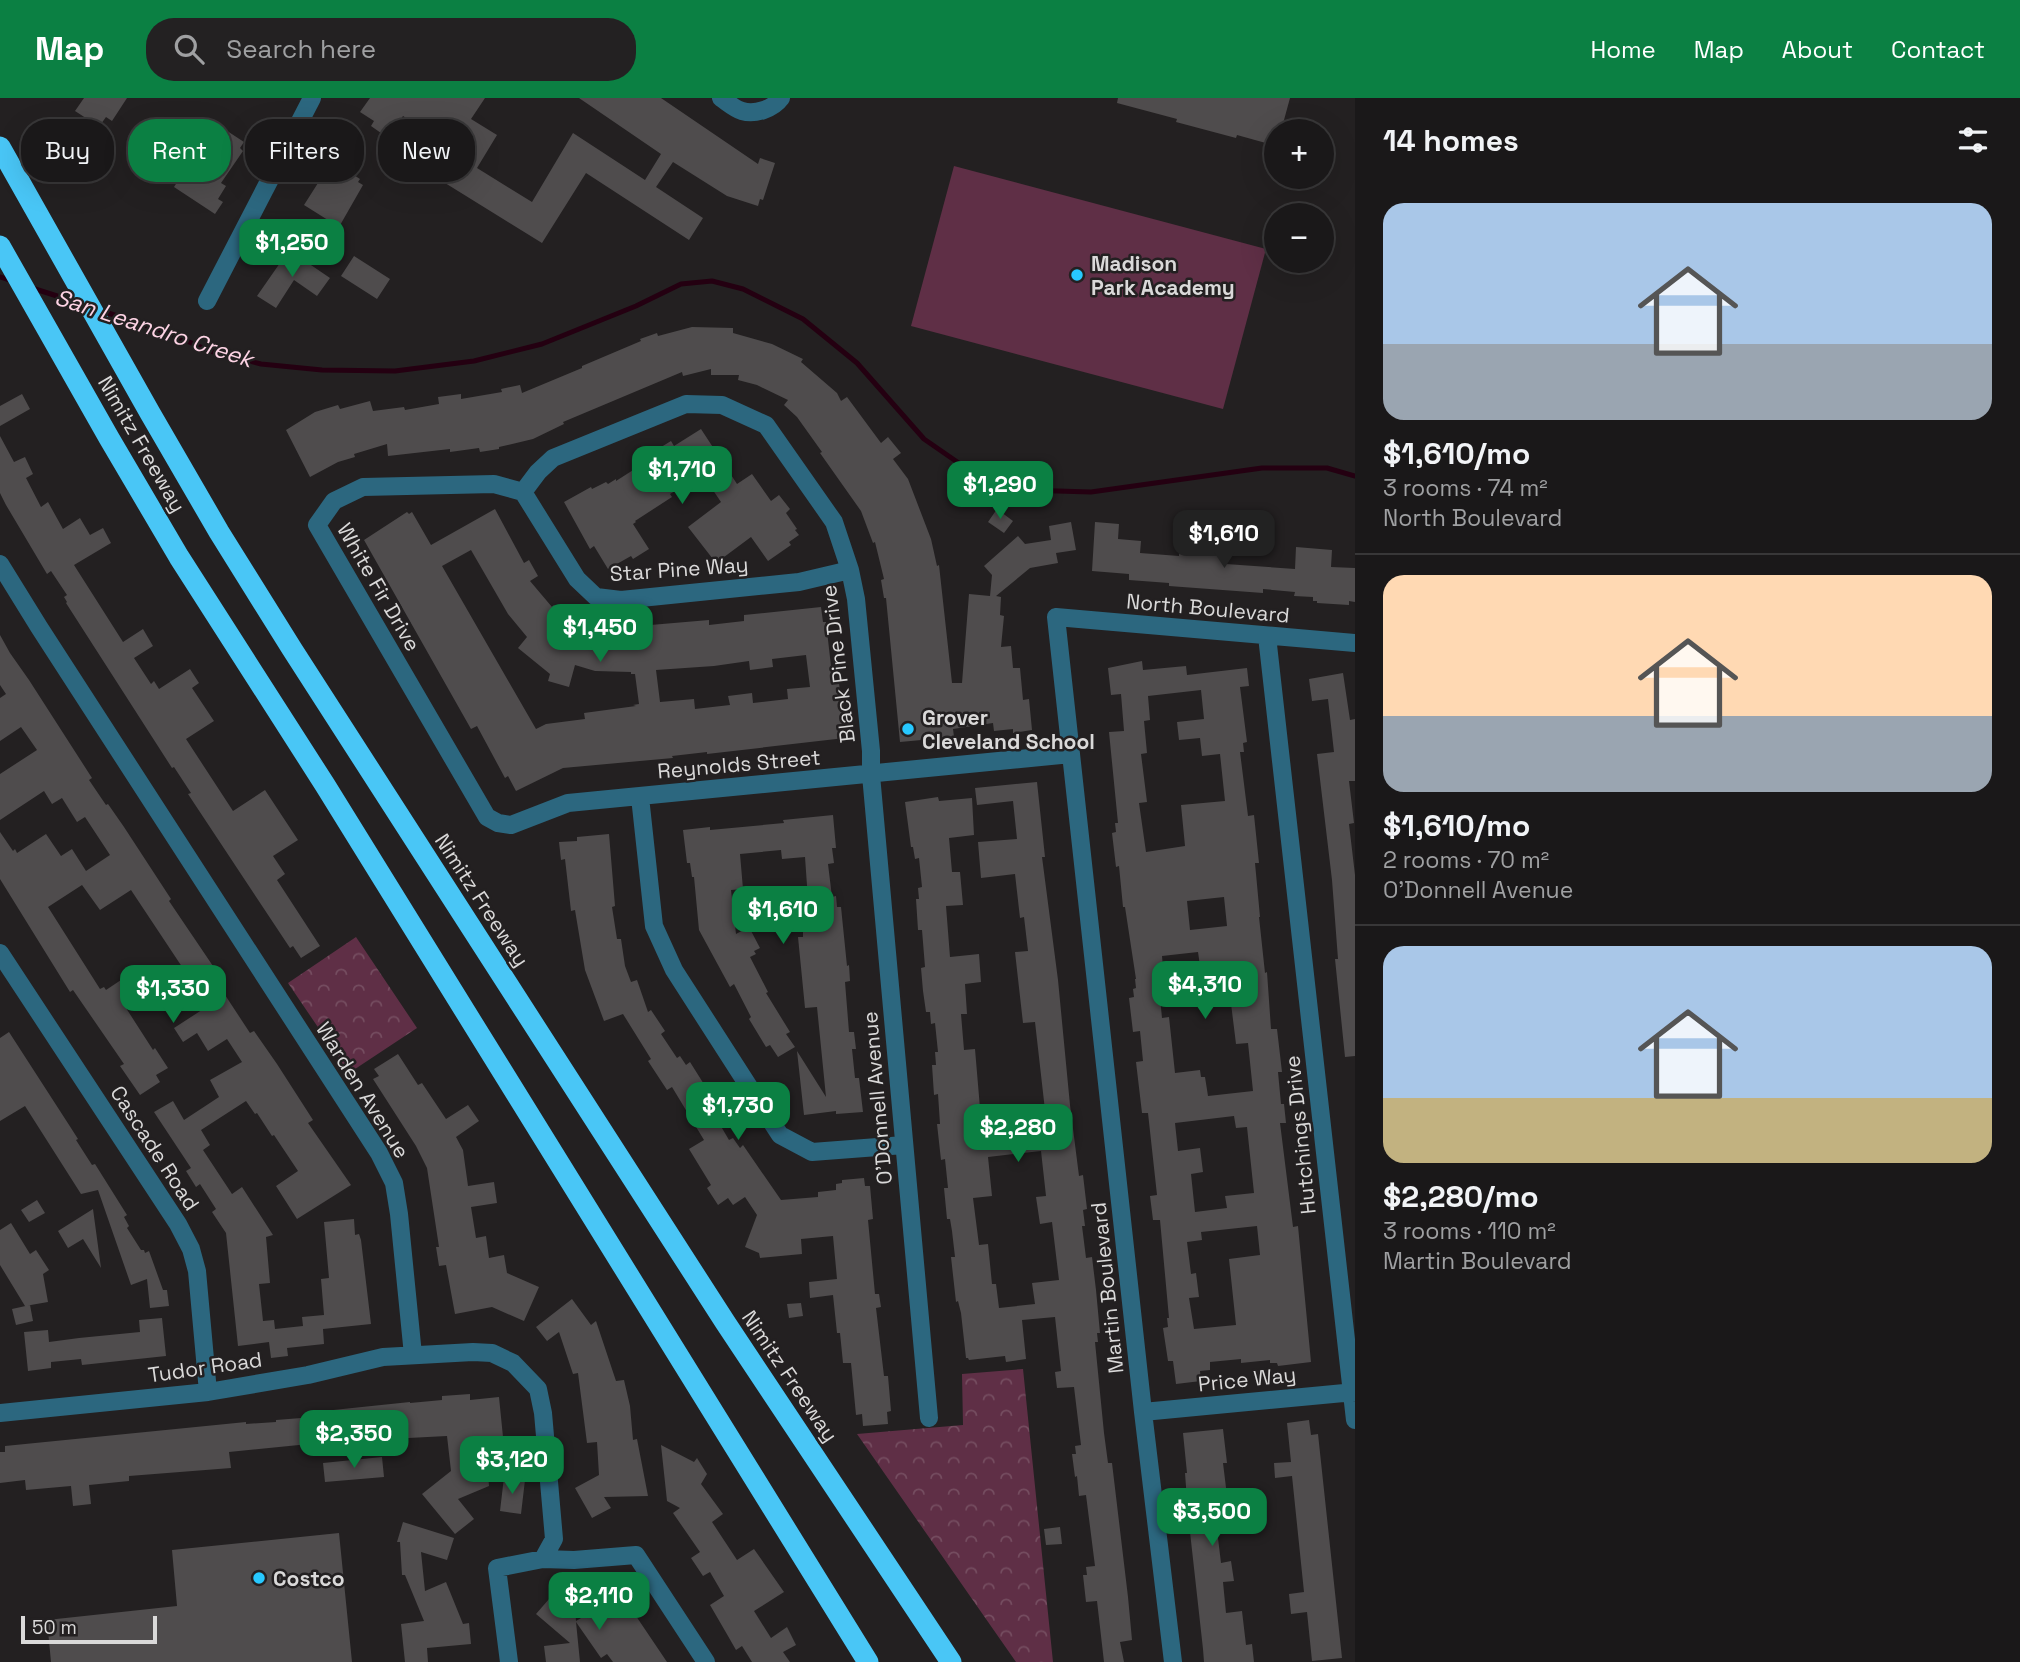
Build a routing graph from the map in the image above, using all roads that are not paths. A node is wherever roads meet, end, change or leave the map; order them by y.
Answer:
1 (312, 98) edge
2 (721, 98) edge
3 (781, 98) edge
4 (0, 147) edge
5 (0, 246) edge
6 (207, 301) dead end
7 (523, 492) junction
8 (0, 564) edge
9 (850, 570) junction
10 (1056, 617) joint
11 (1267, 636) junction
12 (1355, 643) edge
13 (1071, 754) junction
14 (871, 775) junction
15 (640, 797) junction
16 (498, 823) joint
17 (0, 953) edge
18 (904, 1145) junction
19 (413, 1355) junction
20 (208, 1392) junction
21 (1354, 1392) edge
22 (1143, 1412) junction
23 (0, 1413) edge
24 (929, 1418) dead end
25 (1355, 1420) edge
26 (543, 1559) junction
27 (509, 1662) edge
28 (706, 1662) edge
29 (868, 1662) edge
30 (951, 1662) edge
31 (1173, 1662) edge

1 - 6 street
2 - 3 street
4 - 30 highway, Nimitz Freeway
5 - 29 highway, Nimitz Freeway
7 - 9 street, Star Pine Way
7 - 9 street, Black Pine Drive
7 - 16 street, White Fir Drive
8 - 19 street, Warden Avenue
9 - 14 street, Black Pine Drive
10 - 11 street, North Boulevard
10 - 13 street, Martin Boulevard
11 - 12 street, North Boulevard
11 - 21 street, Hutchings Drive
13 - 14 street, Reynolds Street
13 - 22 street, Martin Boulevard
14 - 15 street, Reynolds Street
14 - 18 street, O'Donnell Avenue
15 - 16 street, Reynolds Street
15 - 18 street
17 - 20 street, Cascade Road
18 - 24 street, O'Donnell Avenue
19 - 20 street, Tudor Road
19 - 26 street
20 - 23 street, Tudor Road
21 - 22 street, Price Way
21 - 25 street, Hutchings Drive
22 - 31 street, Martin Boulevard
26 - 27 street
26 - 28 street

